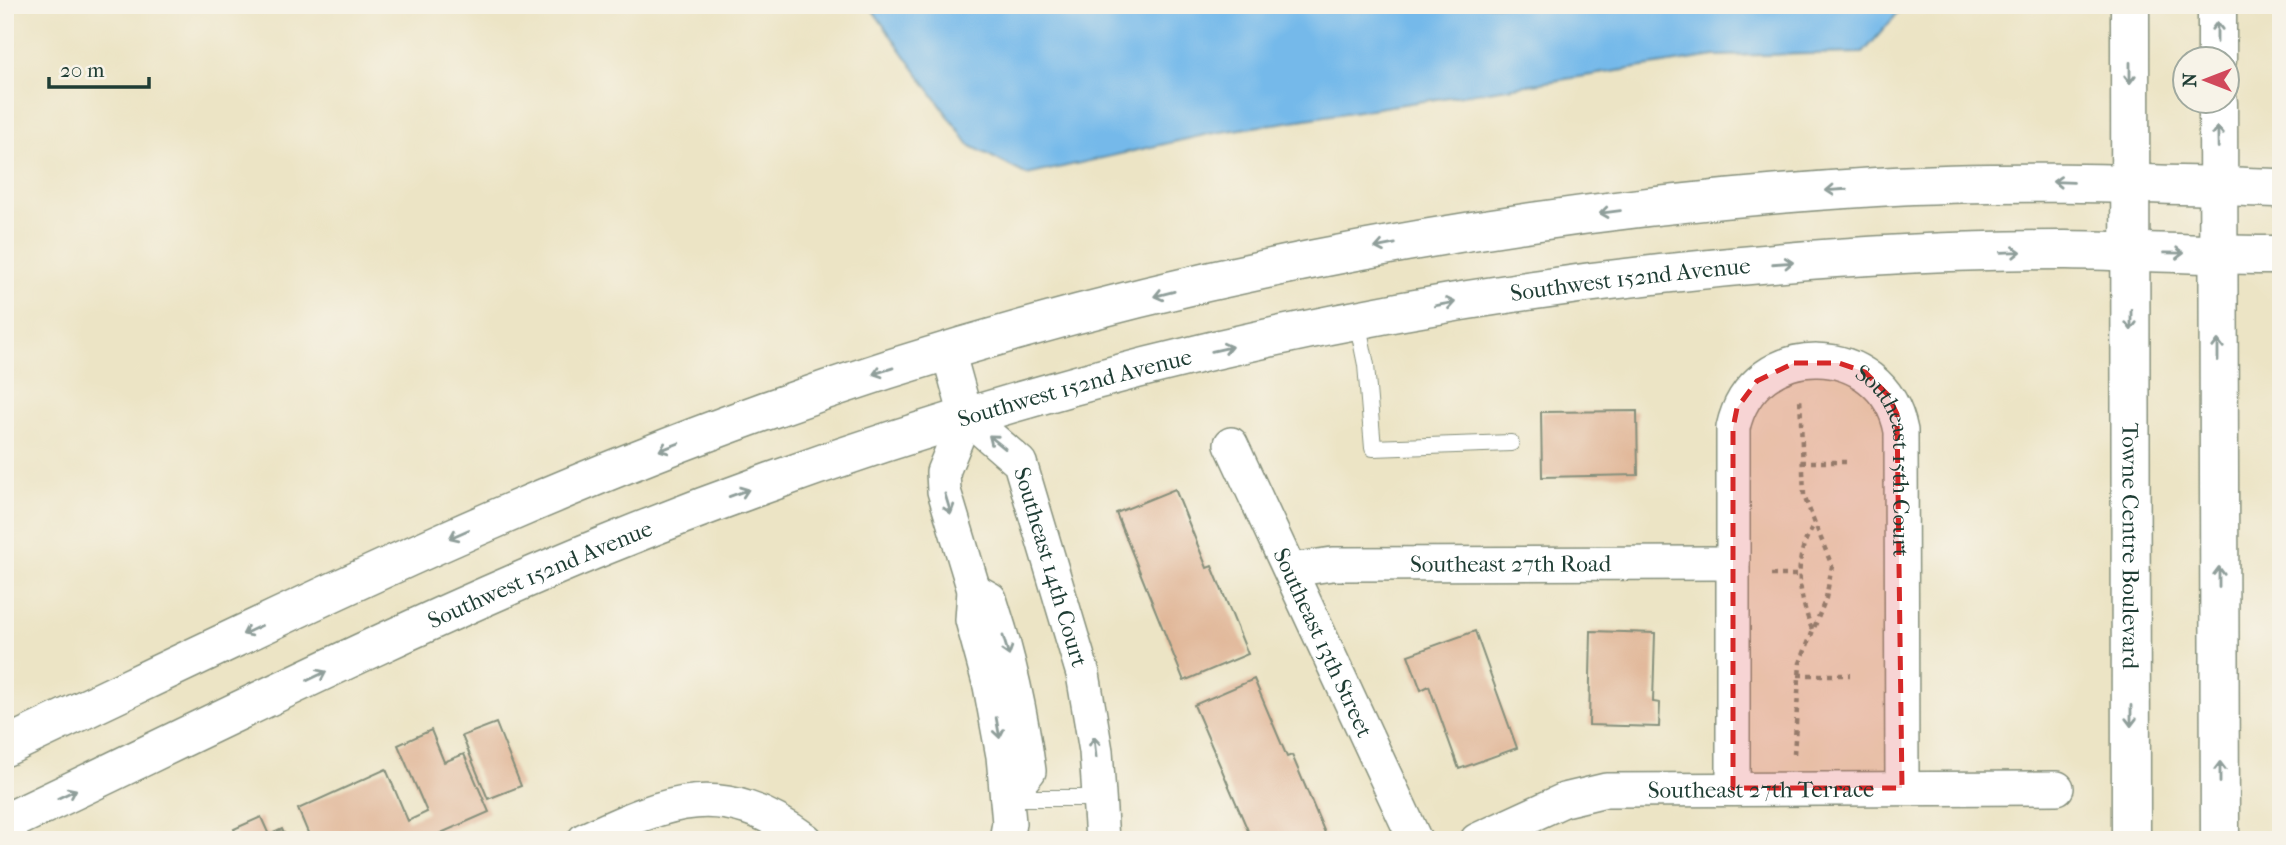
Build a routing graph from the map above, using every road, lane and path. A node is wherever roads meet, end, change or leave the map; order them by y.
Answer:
1 (2130, 5) edge
2 (2217, 5) edge
3 (2217, 46) edge
4 (2218, 116) edge
5 (2132, 185) junction
6 (2217, 187) junction
7 (2281, 188) edge
8 (2130, 252) junction
9 (2218, 254) junction
10 (2281, 255) edge
11 (1357, 320) junction
12 (948, 351) junction
13 (1800, 396) dead end
14 (966, 416) junction
15 (1511, 443) dead end
16 (1231, 444) dead end
17 (1801, 463) junction
18 (1849, 463) dead end
19 (1815, 523) junction
20 (1732, 564) junction
21 (1291, 570) junction
22 (1770, 575) dead end
23 (1799, 575) junction
24 (1812, 629) junction
25 (1798, 675) junction
26 (1850, 675) dead end
27 (5, 747) edge
28 (1794, 754) dead end
29 (1732, 788) junction
30 (1902, 788) junction
31 (2057, 788) dead end
32 (1007, 798) junction
33 (1099, 798) junction
34 (5, 823) edge
35 (584, 840) edge
36 (806, 840) edge
37 (1006, 840) edge
38 (1102, 840) edge
39 (1415, 840) edge
40 (1477, 840) edge
41 (2131, 840) edge
42 (2220, 840) edge

1 -> 5 street, Towne Centre Boulevard
3 -> 2 street
6 -> 4 street
5 - 6 street
5 - 8 street, Towne Centre Boulevard
5 -> 12 street
6 - 7 street
6 - 9 street
8 -> 9 street, Southwest 152nd Avenue
11 -> 8 street, Southwest 152nd Avenue
8 -> 41 street, Towne Centre Boulevard
9 - 10 street, Southwest 152nd Avenue
42 -> 9 street
14 -> 11 street, Southwest 152nd Avenue
11 - 15 lane
12 - 14 street
12 -> 27 street
13 - 17 path
14 -> 32 street
33 -> 14 street, Southeast 14th Court
34 -> 14 street, Southwest 152nd Avenue
16 - 21 street, Southeast 13th Street
17 - 18 path
17 - 19 path
19 - 23 path
19 - 24 path
20 - 21 street, Southeast 27th Road
20 - 29 street, Southeast 15th Court
20 - 30 street, Southeast 15th Court
21 - 39 street, Southeast 13th Street
22 - 23 path
23 - 24 path
24 - 25 path
25 - 26 path
25 - 28 path
29 - 30 street, Southeast 27th Terrace
29 - 40 street, Southeast 27th Terrace
30 - 31 street, Southeast 27th Terrace
32 - 33 lane
32 - 37 street
33 - 38 street, Southeast 14th Court
35 - 36 street

